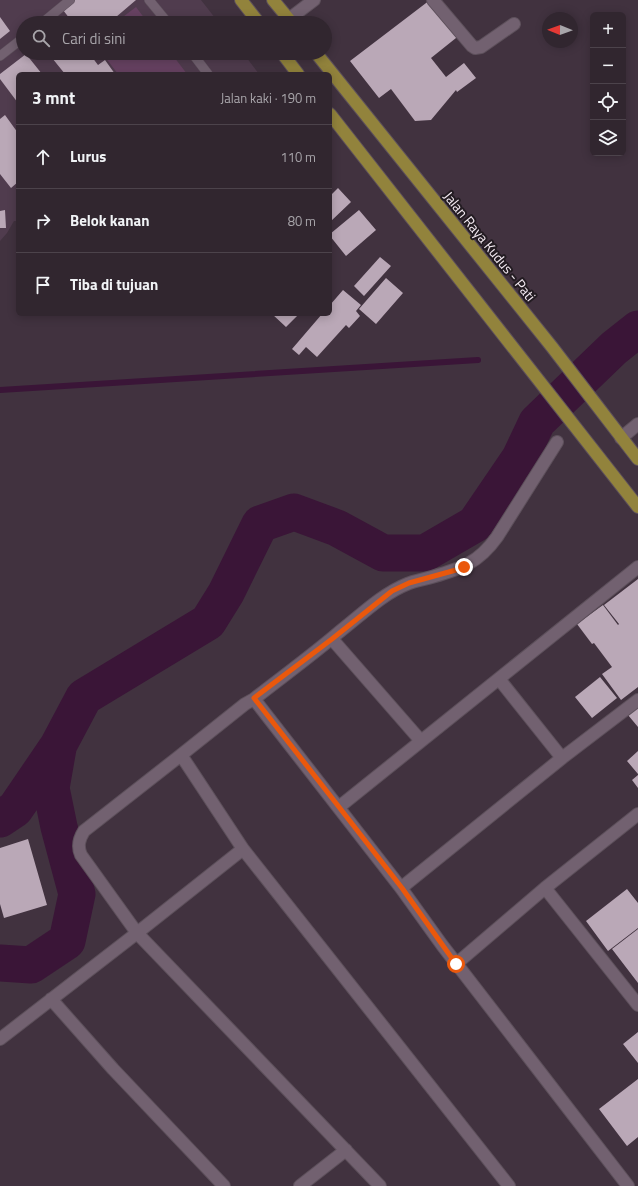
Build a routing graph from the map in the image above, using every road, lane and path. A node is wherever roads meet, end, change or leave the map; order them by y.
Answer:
1 (70, 0) edge
2 (149, 0) edge
3 (241, 0) edge
4 (273, 0) edge
5 (314, 0) edge
6 (433, 0) edge
7 (51, 16) edge
8 (162, 16) edge
9 (254, 16) edge
10 (286, 16) edge
11 (296, 16) edge
12 (514, 24) dead end
13 (16, 43) edge
14 (0, 56) edge
15 (197, 60) edge
16 (287, 60) edge
17 (322, 60) edge
18 (206, 72) edge
19 (296, 72) edge
20 (331, 72) edge
21 (332, 73) edge
22 (332, 117) edge
23 (638, 424) edge
24 (621, 438) junction
25 (557, 442) dead end
26 (638, 459) edge
27 (638, 507) edge
28 (638, 567) edge
29 (332, 639) junction
30 (499, 679) junction
31 (254, 698) junction
32 (638, 700) edge
33 (421, 741) junction
34 (181, 755) junction
35 (562, 758) junction
36 (339, 807) junction
37 (638, 814) edge
38 (243, 849) junction
39 (402, 888) junction
40 (545, 888) junction
41 (137, 933) junction
42 (456, 964) junction
43 (51, 999) junction
44 (638, 1005) edge
45 (0, 1039) edge
46 (346, 1150) junction
47 (224, 1186) edge
48 (300, 1186) edge
49 (380, 1186) edge
50 (509, 1186) edge
51 (628, 1186) edge

1 - 7 lane
2 - 8 lane
3 - 9 main road
4 - 10 main road
5 - 11 street
6 - 12 street
13 - 14 lane
15 - 18 lane
16 - 19 main road
17 - 20 main road, Jalan Raya Kudus - Pati
21 - 24 main road, Jalan Raya Kudus - Pati
22 - 27 main road
23 - 24 street
24 - 26 main road, Jalan Raya Kudus - Pati
25 - 29 street
28 - 30 street
29 - 31 street
29 - 33 street
30 - 33 street
30 - 35 street
31 - 34 street
31 - 36 street
32 - 35 street
33 - 36 street
34 - 38 street
34 - 41 street
35 - 39 street
36 - 39 street
37 - 40 street
38 - 41 street
38 - 50 street
39 - 42 street
40 - 42 street
40 - 44 street
41 - 43 street
41 - 46 street
42 - 51 street
43 - 45 street
43 - 47 street
46 - 48 street
46 - 49 street

